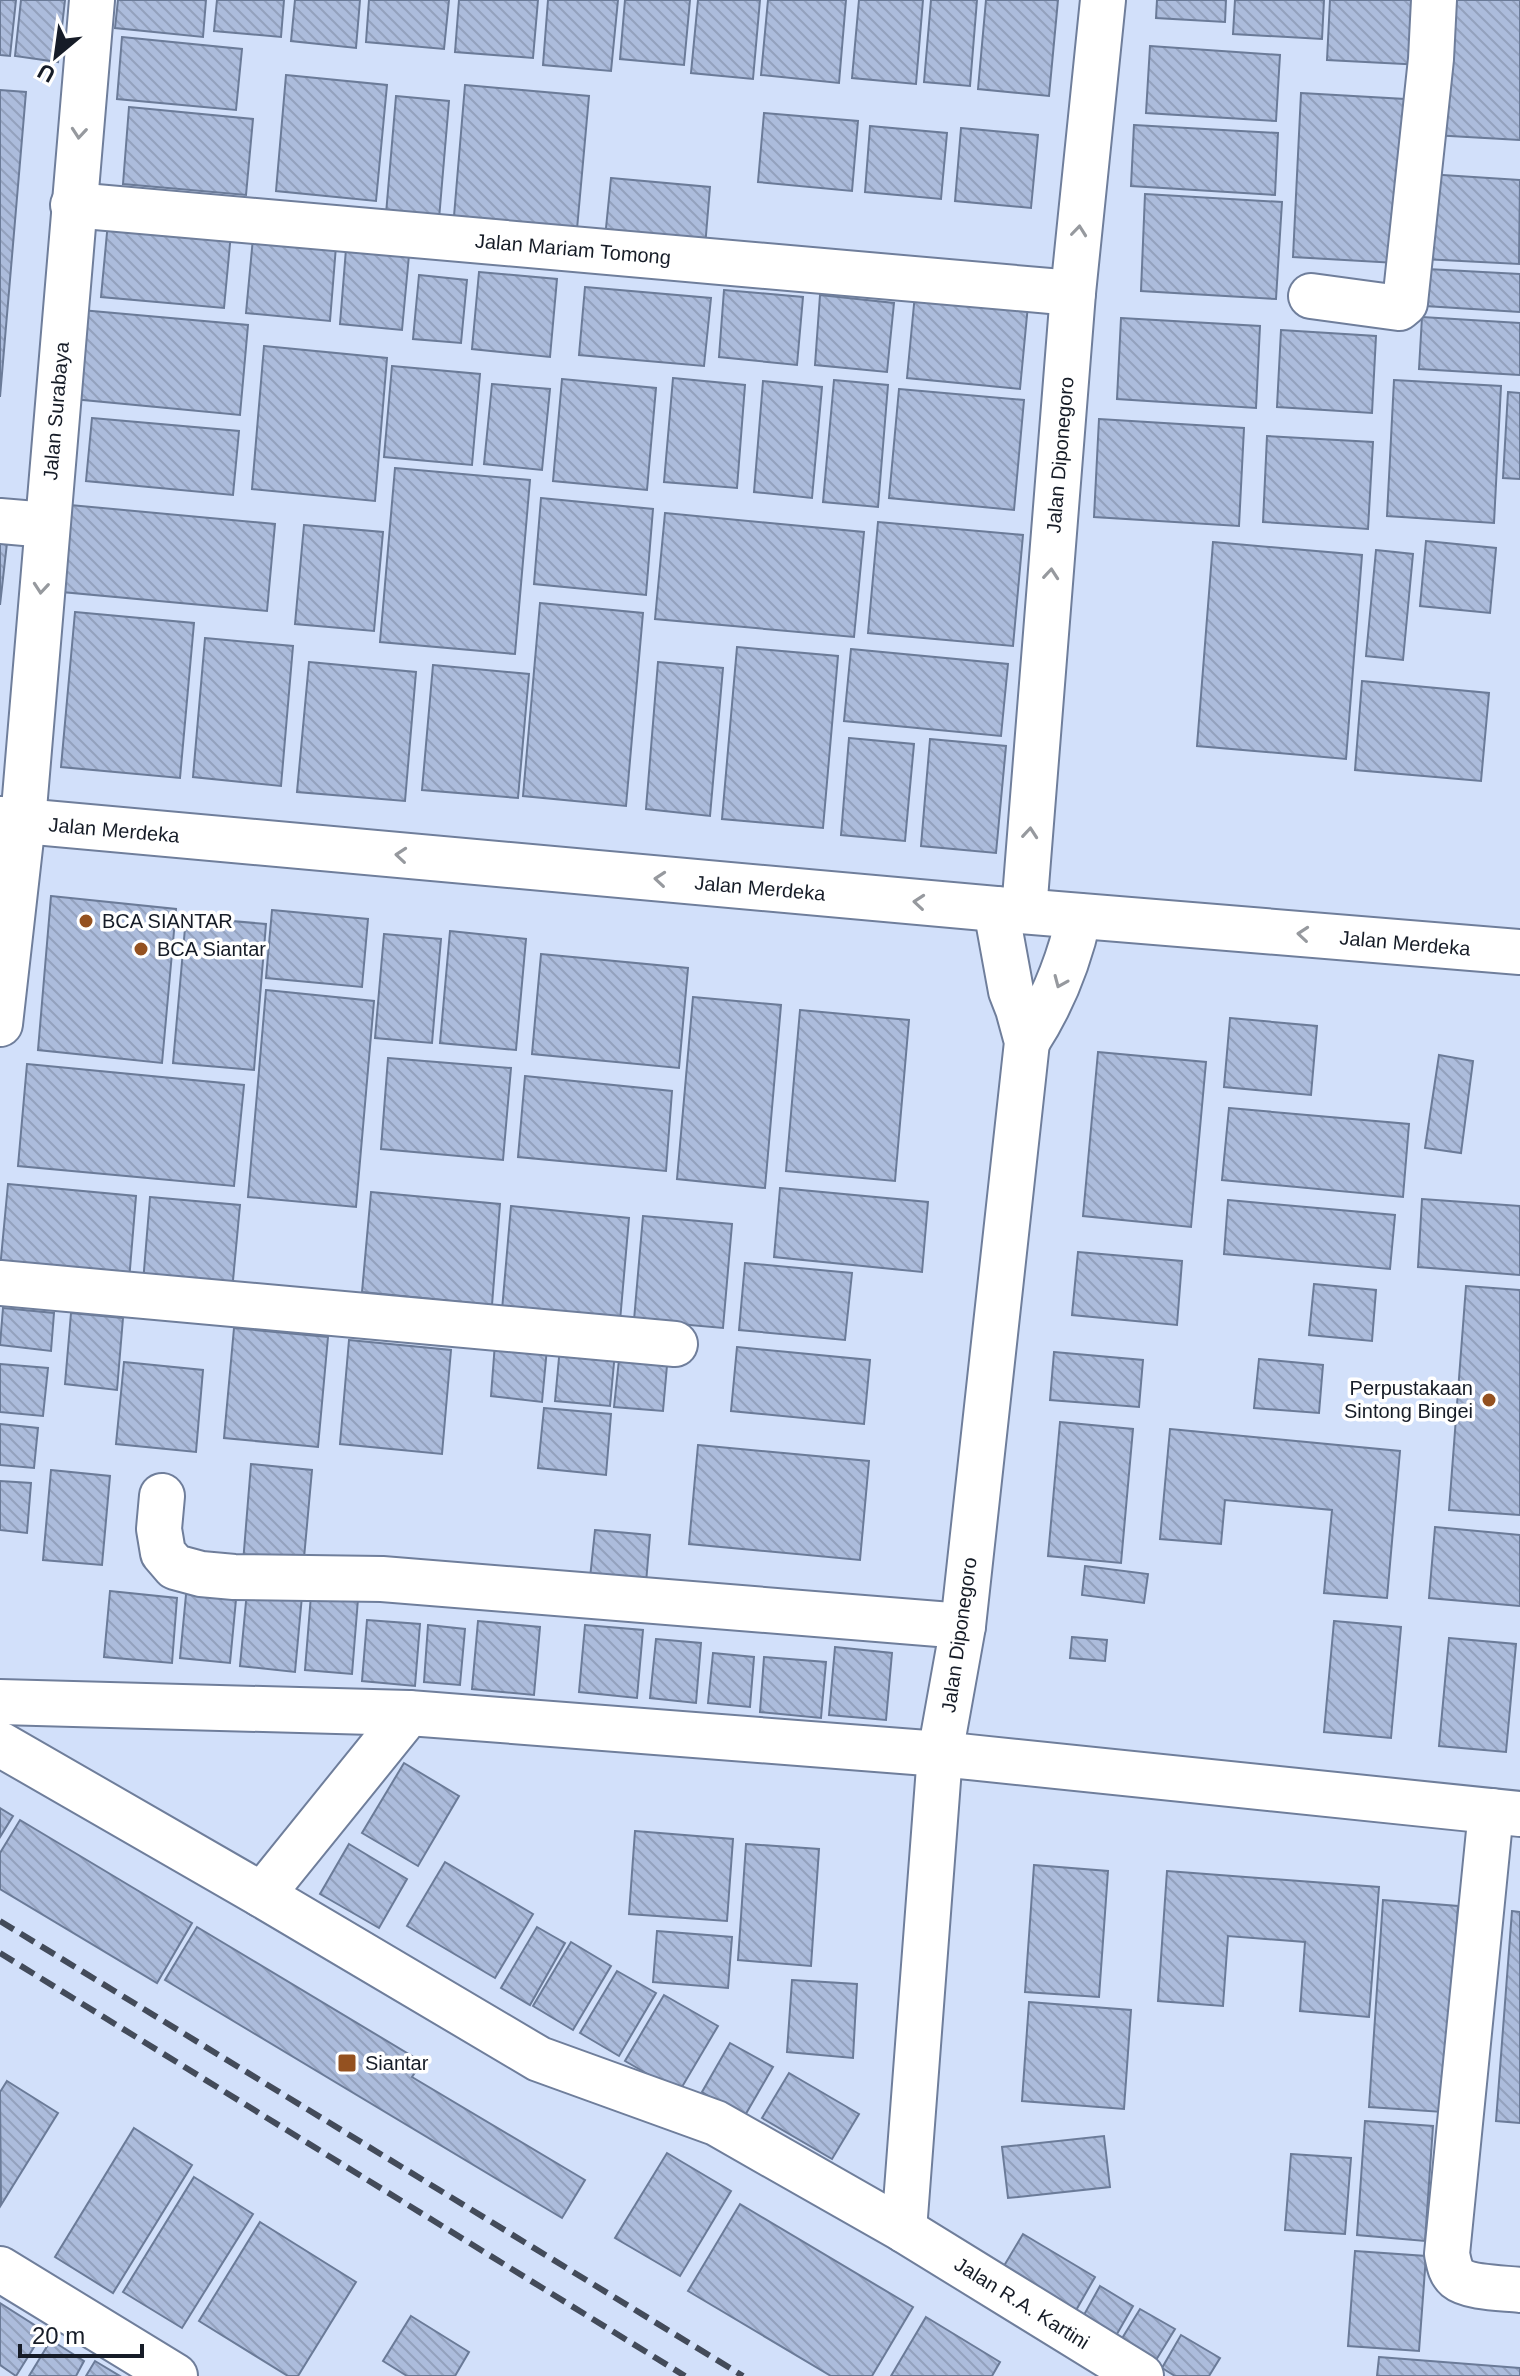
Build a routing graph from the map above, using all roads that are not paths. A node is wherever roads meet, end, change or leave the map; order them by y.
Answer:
1 (92, 0) edge
2 (1103, 0) edge
3 (1434, 0) edge
4 (73, 205) junction
5 (1073, 293) junction
6 (1311, 296) dead end
7 (0, 521) edge
8 (47, 525) junction
9 (11, 820) edge
10 (1010, 910) junction
11 (1079, 916) junction
12 (1520, 952) edge
13 (0, 1024) edge
14 (1027, 1042) junction
15 (0, 1283) edge
16 (675, 1344) dead end
17 (162, 1496) dead end
18 (963, 1626) junction
19 (0, 1702) edge
20 (409, 1713) junction
21 (0, 1744) edge
22 (940, 1754) junction
23 (1505, 1813) edge
24 (262, 1895) junction
25 (904, 2230) junction
26 (0, 2269) edge
27 (1520, 2290) edge
28 (175, 2376) edge
29 (1141, 2376) edge

1 -> 4 street, Jalan Surabaya
5 -> 2 street, Jalan Diponegoro
3 - 6 street
4 - 5 street, Jalan Mariam Tomong
4 - 8 street, Jalan Surabaya
10 -> 5 street, Jalan Diponegoro
7 - 8 street
8 -> 9 street, Jalan Surabaya
10 -> 9 street, Jalan Merdeka
9 - 13 street, Jalan Surabaya
10 - 11 street, Jalan Merdeka
10 - 14 street, Jalan Diponegoro
12 -> 11 street, Jalan Merdeka
11 -> 14 street, Jalan Diponegoro
14 - 18 street, Jalan Diponegoro
15 - 16 street
17 - 18 street
18 - 22 street, Jalan Diponegoro
19 - 20 street
20 - 22 street
20 - 24 street
21 - 24 street, Jalan R.A. Kartini
22 - 23 street
22 - 25 street, Jalan Diponegoro
23 - 27 street
24 - 25 street, Jalan R.A. Kartini
25 - 29 street, Jalan R.A. Kartini
26 - 28 street

